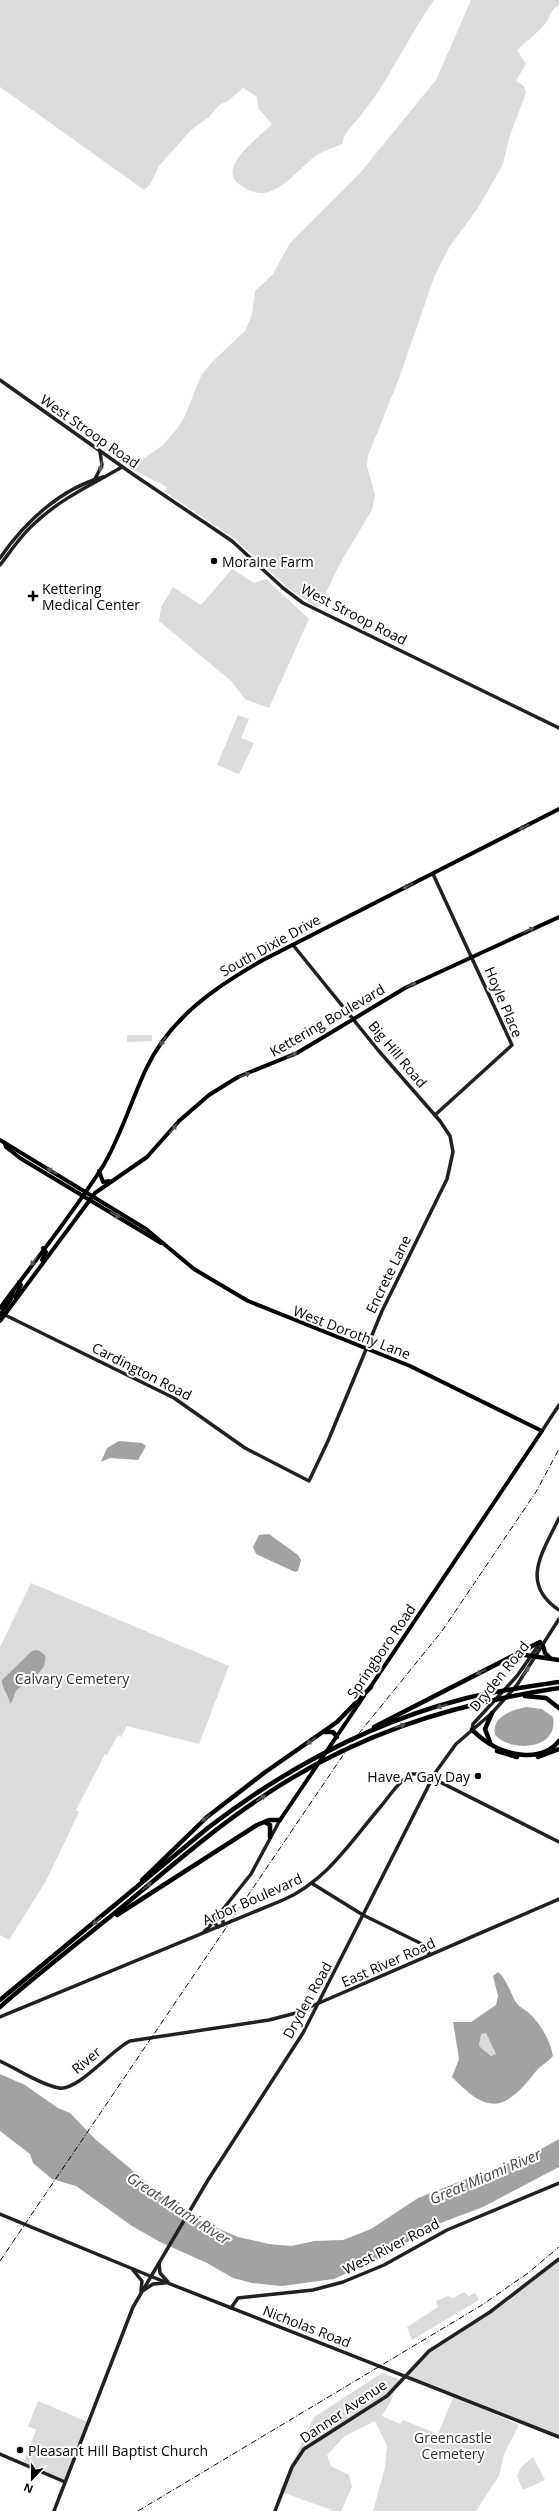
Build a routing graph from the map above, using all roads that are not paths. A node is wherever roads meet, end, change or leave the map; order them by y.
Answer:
1 (0, 380) edge
2 (99, 451) junction
3 (122, 467) junction
4 (106, 476) junction
5 (95, 479) junction
6 (0, 558) edge
7 (0, 565) edge
8 (559, 728) edge
9 (559, 810) edge
10 (432, 874) junction
11 (559, 917) edge
12 (293, 945) junction
13 (472, 956) junction
14 (353, 1018) junction
15 (435, 1115) junction
16 (0, 1140) edge
17 (5, 1144) junction
18 (451, 1167) joint
19 (99, 1171) junction
20 (93, 1180) junction
21 (110, 1181) junction
22 (79, 1187) junction
23 (102, 1187) junction
24 (85, 1191) junction
25 (82, 1195) junction
26 (92, 1198) junction
27 (103, 1202) junction
28 (98, 1205) junction
29 (83, 1210) junction
30 (61, 1225) junction
31 (161, 1243) junction
32 (43, 1248) junction
33 (51, 1251) junction
34 (40, 1266) junction
35 (31, 1278) junction
36 (19, 1282) junction
37 (13, 1291) junction
38 (15, 1300) junction
39 (0, 1308) edge
40 (2, 1315) edge
41 (0, 1321) edge
42 (366, 1348) junction
43 (559, 1405) edge
44 (542, 1431) junction
45 (309, 1481) joint
46 (559, 1518) edge
47 (559, 1610) edge
48 (559, 1620) edge
49 (542, 1644) junction
50 (530, 1656) junction
51 (536, 1656) junction
52 (504, 1660) junction
53 (557, 1660) edge
54 (559, 1682) edge
55 (371, 1687) junction
56 (559, 1688) edge
57 (519, 1695) junction
58 (559, 1708) edge
59 (492, 1713) junction
60 (373, 1729) junction
61 (472, 1730) junction
62 (321, 1734) junction
63 (337, 1737) junction
64 (559, 1741) edge
65 (494, 1746) junction
66 (559, 1749) edge
67 (432, 1778) junction
68 (280, 1820) junction
69 (263, 1822) junction
70 (270, 1837) junction
71 (559, 1842) edge
72 (313, 1884) junction
73 (127, 1896) junction
74 (559, 1899) edge
75 (224, 1909) junction
76 (363, 1915) junction
77 (216, 1918) junction
78 (223, 1925) junction
79 (218, 1927) junction
80 (96, 1929) junction
81 (202, 1934) junction
82 (430, 1955) junction
83 (0, 2000) edge
84 (318, 2005) junction
85 (0, 2007) edge
86 (0, 2017) edge
87 (127, 2043) joint
88 (0, 2061) edge
89 (559, 2183) edge
90 (0, 2214) edge
91 (559, 2259) edge
92 (129, 2268) junction
93 (157, 2268) junction
94 (150, 2276) junction
95 (170, 2284) junction
96 (140, 2294) junction
97 (231, 2308) junction
98 (406, 2376) junction
99 (559, 2437) edge
100 (0, 2454) edge
101 (65, 2482) junction
102 (54, 2511) edge
103 (275, 2511) edge

1 - 2 street, West Stroop Road
2 - 3 street, West Stroop Road
2 -> 5 street
3 - 4 street
3 - 8 street, West Stroop Road
4 - 5 street
4 - 7 street
5 - 6 street
9 -> 10 main road, South Dixie Drive
10 -> 12 main road, South Dixie Drive
10 - 13 street, Hoyle Place
13 -> 11 main road, Kettering Boulevard
12 - 14 street, Big Hill Road
12 -> 19 main road, South Dixie Drive
14 -> 13 main road, Kettering Boulevard
13 - 15 street, Hoyle Place
14 - 15 street, Big Hill Road
21 -> 14 main road, Kettering Boulevard
15 - 18 street, Big Hill Road
16 - 17 main road, West Dorothy Lane
22 -> 17 main road, West Dorothy Lane
17 - 25 main road, West Dorothy Lane
18 - 42 street, Encrete Lane
19 - 20 main road, South Dixie Drive
19 - 21 main road
20 - 22 main road
20 - 24 main road, South Dixie Drive
21 - 23 main road, Kettering Boulevard
22 - 24 main road, West Dorothy Lane
23 - 26 main road, Kettering Boulevard
23 - 27 main road
24 - 25 main road, South Dixie Drive
24 - 26 main road, West Dorothy Lane
25 - 26 main road, West Dorothy Lane
25 - 30 main road, South Dixie Drive
26 - 27 main road, West Dorothy Lane
26 - 28 main road, West Dorothy Lane
26 - 29 main road, Kettering Boulevard
27 - 31 main road, West Dorothy Lane
28 - 29 main road
28 -> 31 main road, West Dorothy Lane
29 - 33 main road, Kettering Boulevard
30 - 32 main road
30 - 33 main road
31 - 42 main road, West Dorothy Lane
32 - 34 main road
32 -> 36 main road
33 - 34 main road, Kettering Boulevard
34 - 35 main road, Kettering Boulevard
35 - 36 main road
35 - 38 main road, Kettering Boulevard
36 - 37 main road
36 - 38 main road
37 - 39 main road
37 - 40 main road
38 - 40 main road, Kettering Boulevard
40 - 41 main road
40 - 45 street, Cardington Road
42 - 44 main road, West Dorothy Lane
42 - 45 street, Encrete Lane
43 - 44 street, Springboro Road
44 - 55 main road, Springboro Road
46 - 47 street
48 - 49 street, Dryden Road
49 - 50 street, Dryden Road
49 - 51 street, Dryden Road
49 - 52 highway
49 - 53 highway
50 - 51 highway
50 - 52 highway
50 - 61 street, Dryden Road
51 - 53 highway
59 -> 51 street, Dryden Road
52 -> 60 highway
54 -> 60 highway
55 - 62 highway
55 - 63 main road, Springboro Road
56 - 57 highway
57 - 58 highway
80 -> 57 highway
59 - 61 street, Dryden Road
59 - 65 highway
60 - 73 highway
61 - 65 highway
61 - 66 highway
61 - 67 street, Dryden Road
62 - 63 highway
62 -> 73 highway
63 - 68 main road, Springboro Road
64 - 65 highway
67 - 71 street, Arbor Boulevard
67 - 72 street, Arbor Boulevard
67 - 76 street, Dryden Road
68 - 69 highway
68 - 70 street, Springboro Road
69 - 70 highway
69 - 80 highway
70 - 75 street, Springboro Road
72 - 76 street
72 - 78 street, Arbor Boulevard
73 -> 83 highway
74 - 82 street, East River Road
75 - 77 street, Springboro Road
75 - 78 street
76 - 82 street
76 - 84 street, Dryden Road
77 - 79 street
77 - 81 street, Springboro Road
78 - 79 street, Arbor Boulevard
79 - 81 street, Arbor Boulevard
80 - 85 highway
81 - 86 street, Arbor Boulevard
82 - 84 street, East River Road
84 - 87 street, East River Road
84 - 93 street, Dryden Road
87 - 88 street, River
89 - 97 street, West River Road
90 - 92 street, Nicholas Road
91 - 98 street, Danner Avenue
92 - 94 street, Nicholas Road
92 - 96 street
93 - 94 street, Dryden Road
93 - 95 street
94 - 95 street, Nicholas Road
94 - 96 street, Dryden Road
95 - 96 street
95 - 97 street, Nicholas Road
96 - 101 street, Dryden Road
97 - 98 street, Nicholas Road
98 - 99 street, Nicholas Road
98 - 103 street, Danner Avenue
100 - 101 street
101 - 102 street, Dryden Road

